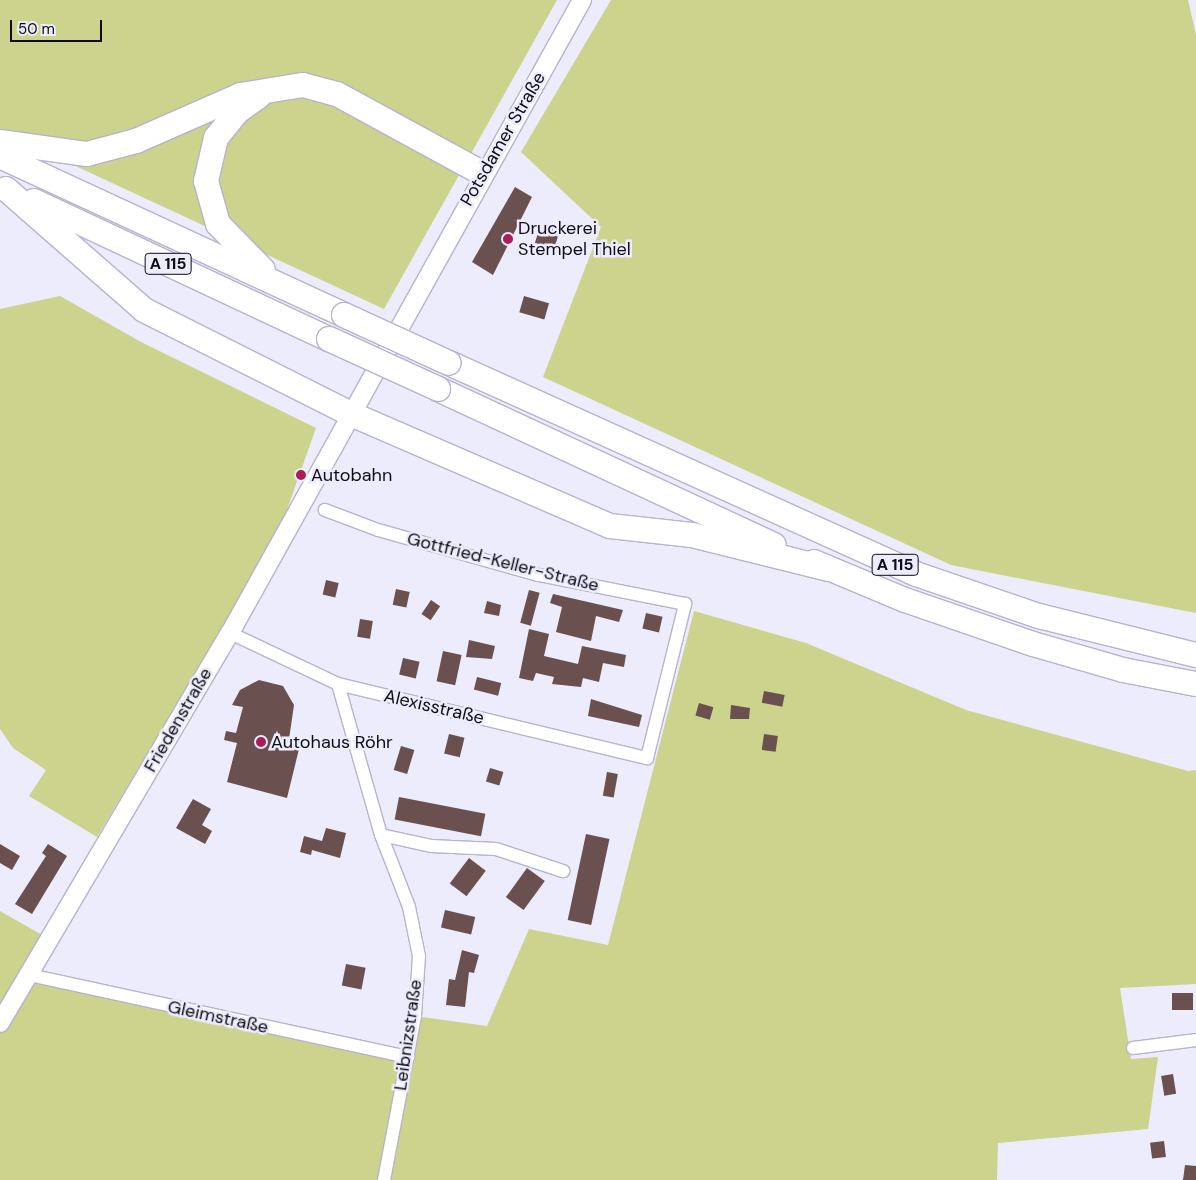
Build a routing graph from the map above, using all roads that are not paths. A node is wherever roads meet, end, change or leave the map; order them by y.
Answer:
1 (582, 0) edge
2 (269, 89) junction
3 (0, 142) edge
4 (0, 156) edge
5 (482, 173) junction
6 (3, 187) edge
7 (277, 283) junction
8 (351, 414) junction
9 (324, 510) dead end
10 (828, 569) junction
11 (230, 633) junction
12 (1196, 655) edge
13 (338, 684) junction
14 (1196, 684) edge
15 (648, 758) joint
16 (381, 835) junction
17 (563, 870) dead end
18 (28, 975) junction
19 (0, 1022) edge
20 (1196, 1040) edge
21 (1133, 1048) dead end
22 (408, 1057) junction
23 (384, 1180) edge

1 - 5 main road, Potsdamer Straße
2 - 3 highway
2 - 5 highway
2 - 7 highway
4 - 7 highway, A 115
5 - 8 main road, Potsdamer Straße
6 - 8 highway
6 - 10 highway, A 115, bridge
7 - 12 highway, A 115, bridge
8 - 10 highway
8 - 11 main road, Friedenstraße
9 - 15 street, Gottfried-Keller-Straße
10 - 14 highway, A 115
11 - 13 street, Alexisstraße
11 - 18 main road, Friedenstraße
13 - 15 street, Alexisstraße
13 - 16 street, Leibnizstraße
16 - 17 street
16 - 22 street, Leibnizstraße
18 - 19 main road, Friedenstraße
18 - 22 street, Gleimstraße
20 - 21 street
22 - 23 street, Leibnizstraße

